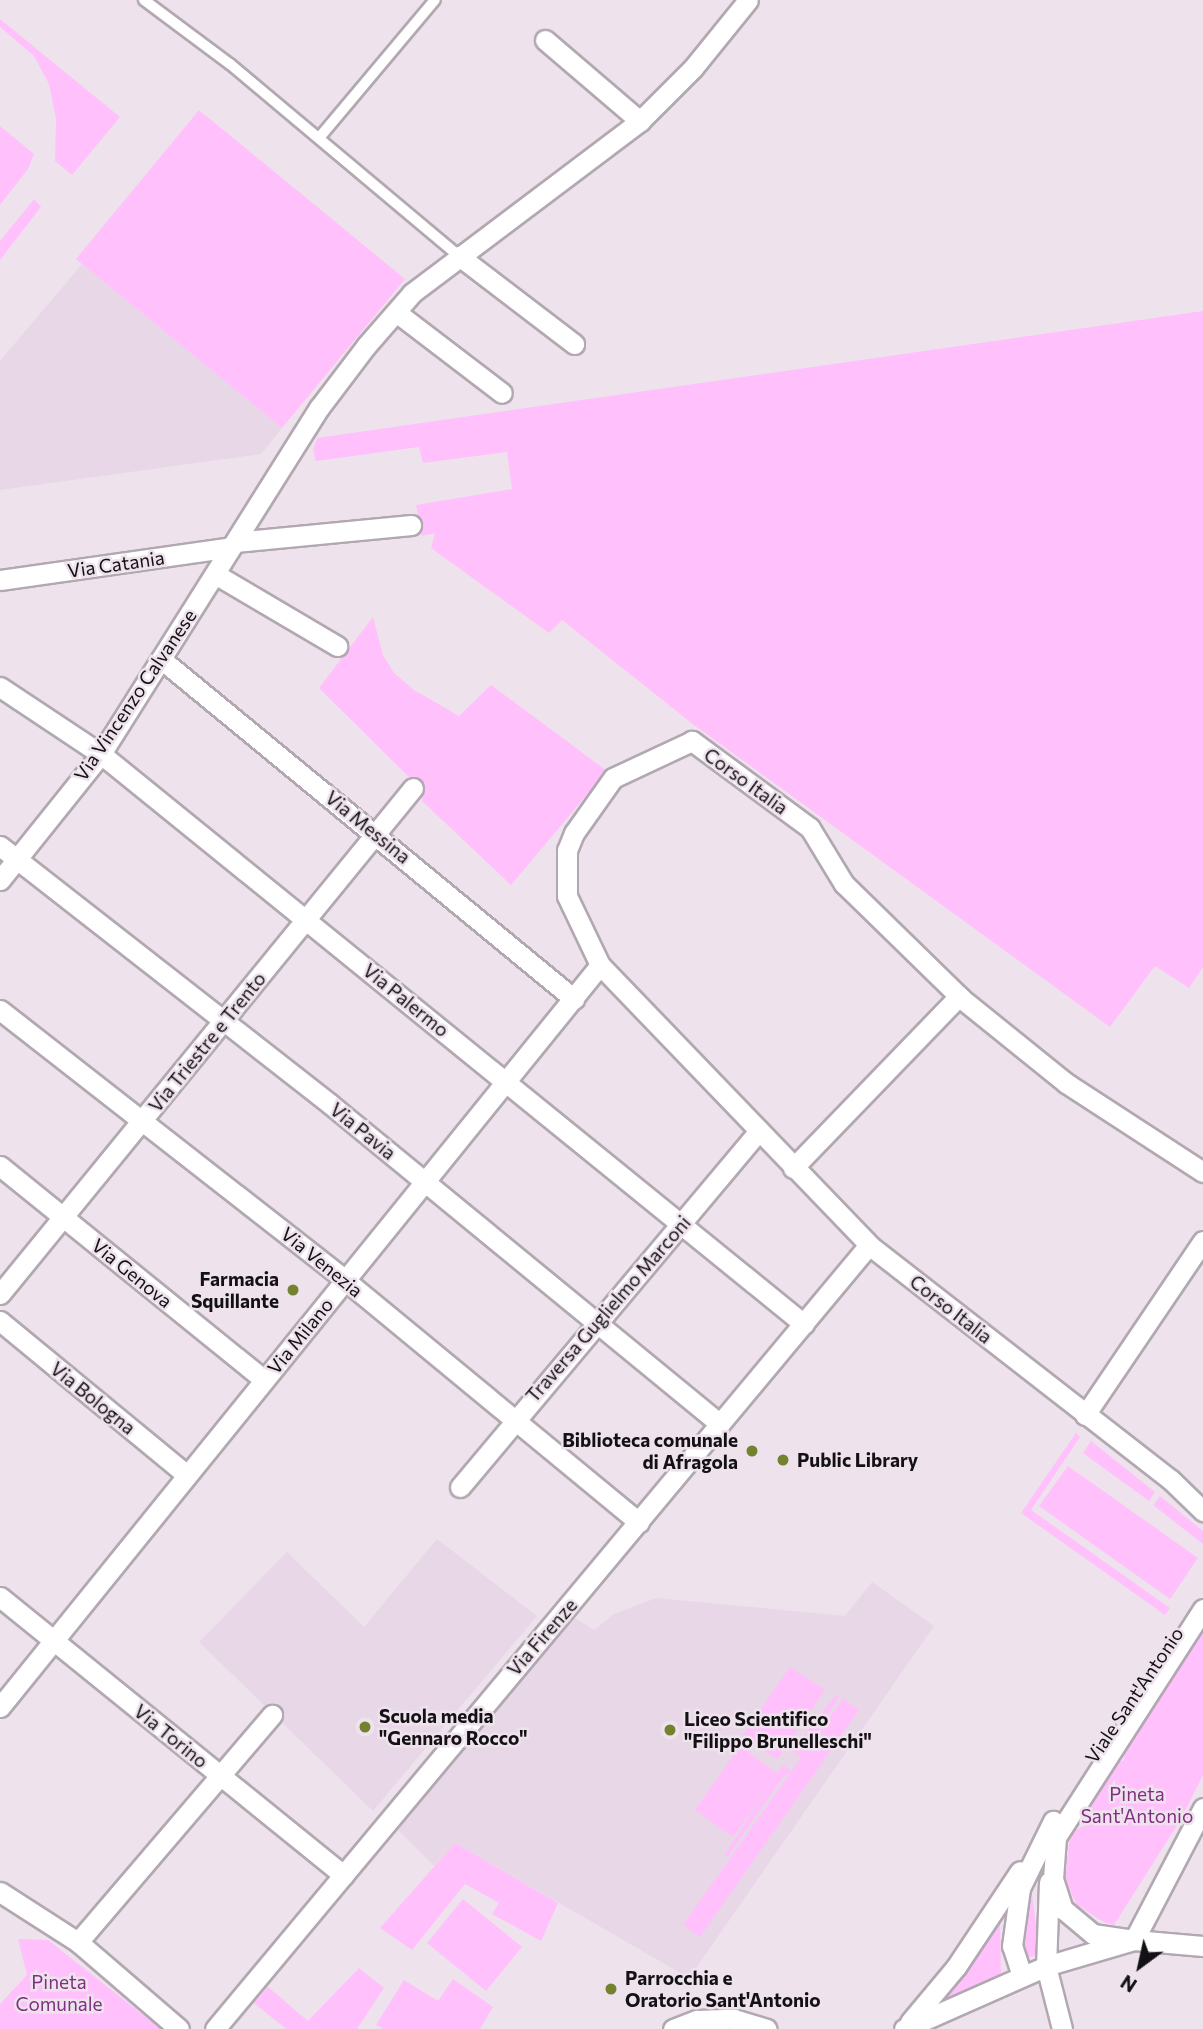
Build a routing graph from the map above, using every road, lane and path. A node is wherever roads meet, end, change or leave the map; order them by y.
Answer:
1 (144, 0) edge
2 (435, 0) edge
3 (743, 2) edge
4 (545, 40) dead end
5 (640, 121) junction
6 (319, 138) junction
7 (459, 256) junction
8 (396, 312) junction
9 (574, 344) dead end
10 (502, 393) dead end
11 (411, 525) dead end
12 (233, 545) junction
13 (215, 574) junction
14 (0, 580) edge
15 (338, 646) dead end
16 (161, 659) junction
17 (0, 687) edge
18 (101, 754) junction
19 (413, 788) dead end
20 (376, 833) junction
21 (0, 846) edge
22 (19, 858) junction
23 (0, 880) edge
24 (307, 918) junction
25 (600, 965) junction
26 (959, 996) junction
27 (574, 999) junction
28 (0, 1010) edge
29 (225, 1021) junction
30 (508, 1084) junction
31 (145, 1119) junction
32 (759, 1132) junction
33 (0, 1166) edge
34 (793, 1168) junction
35 (1203, 1172) edge
36 (426, 1182) junction
37 (64, 1219) junction
38 (681, 1224) junction
39 (1203, 1241) edge
40 (869, 1245) junction
41 (345, 1280) junction
42 (0, 1294) edge
43 (0, 1321) edge
44 (596, 1324) junction
45 (804, 1324) junction
46 (264, 1380) junction
47 (1084, 1415) junction
48 (514, 1419) junction
49 (720, 1424) junction
50 (187, 1475) junction
51 (1171, 1480) junction
52 (460, 1488) dead end
53 (1203, 1495) edge
54 (1203, 1511) edge
55 (639, 1522) junction
56 (1203, 1592) edge
57 (0, 1597) edge
58 (1203, 1609) edge
59 (54, 1641) junction
60 (0, 1707) edge
61 (272, 1715) dead end
62 (219, 1775) junction
63 (1203, 1808) edge
64 (1048, 1843) junction
65 (343, 1875) junction
66 (0, 1892) edge
67 (1134, 1940) junction
68 (78, 1942) junction
69 (1203, 1946) edge
70 (1046, 1966) junction
71 (1022, 1976) junction
72 (179, 2029) edge
73 (215, 2029) edge
74 (673, 2029) edge
75 (767, 2029) edge
76 (904, 2029) edge
77 (1062, 2029) edge

1 - 6 lane
2 - 6 lane
3 - 5 street, Via Vincenzo Calvanese
4 - 5 street
5 - 7 street, Via Vincenzo Calvanese
6 - 7 lane
7 - 8 street, Via Vincenzo Calvanese
7 - 9 street
8 - 10 street
8 - 12 street, Via Vincenzo Calvanese
11 - 12 street
12 - 13 street, Via Vincenzo Calvanese
12 - 14 street, Via Catania
13 - 15 street
13 - 16 street, Via Vincenzo Calvanese
16 - 18 street, Via Vincenzo Calvanese
16 - 20 street, Via Messina
17 - 18 street, Via Palermo
18 - 22 street, Via Vincenzo Calvanese
18 - 24 street, Via Palermo
19 - 20 street, Via Triestre e Trento
20 - 24 street, Via Triestre e Trento
20 - 27 street, Via Messina
21 - 22 street, Via Pavia
22 - 23 street, Via Vincenzo Calvanese
22 - 29 street, Via Pavia
24 - 29 street, Via Triestre e Trento
24 - 30 street, Via Palermo
25 - 26 street, Corso Italia
25 - 27 street, Via Milano
25 - 32 street, Corso Italia
26 - 34 street
26 - 35 street, Corso Italia
27 - 30 street, Via Milano
28 - 31 street, Via Venezia
29 - 31 street, Via Triestre e Trento
29 - 36 street, Via Pavia
30 - 36 street, Via Milano
30 - 38 street, Via Palermo
31 - 37 street, Via Triestre e Trento
31 - 41 street, Via Venezia
32 - 34 street, Corso Italia
32 - 38 street, Traversa Guglielmo Marconi
33 - 37 street, Via Genova
34 - 40 street, Corso Italia
36 - 41 street, Via Milano
36 - 44 street, Via Pavia
37 - 42 street, Via Triestre e Trento
37 - 46 street, Via Genova
38 - 44 street, Traversa Guglielmo Marconi
38 - 45 street, Via Palermo
39 - 47 street
40 - 45 street, Via Firenze
40 - 47 street, Corso Italia
41 - 46 street, Via Milano
41 - 48 street, Via Venezia
43 - 50 street, Via Bologna
44 - 48 street, Traversa Guglielmo Marconi
44 - 49 street, Via Pavia
45 - 49 street, Via Firenze
46 - 50 street, Via Milano
47 - 51 street, Corso Italia
48 - 52 street, Traversa Guglielmo Marconi
48 - 55 street, Via Venezia
49 - 55 street, Via Firenze
50 - 59 street, Via Milano
51 - 53 street, Corso Italia
51 - 54 street, Corso Italia
55 - 65 street, Via Firenze
56 - 64 street, Viale Sant'Antonio
57 - 59 street, Via Torino
58 - 64 street, Viale Sant'Antonio
59 - 60 street, Via Milano
59 - 62 street, Via Torino
61 - 62 street
62 - 65 street, Via Torino
62 - 68 street
63 - 67 street
64 - 67 street
64 - 70 street, Viale Sant'Antonio
64 - 71 street, Viale Sant'Antonio
64 - 76 street, Viale Sant'Antonio
65 - 73 street, Via Firenze
66 - 68 street
67 - 69 street
67 - 70 street
68 - 72 street
70 - 71 street
70 - 77 street, Viale Sant'Antonio
71 - 76 street
74 - 75 street

